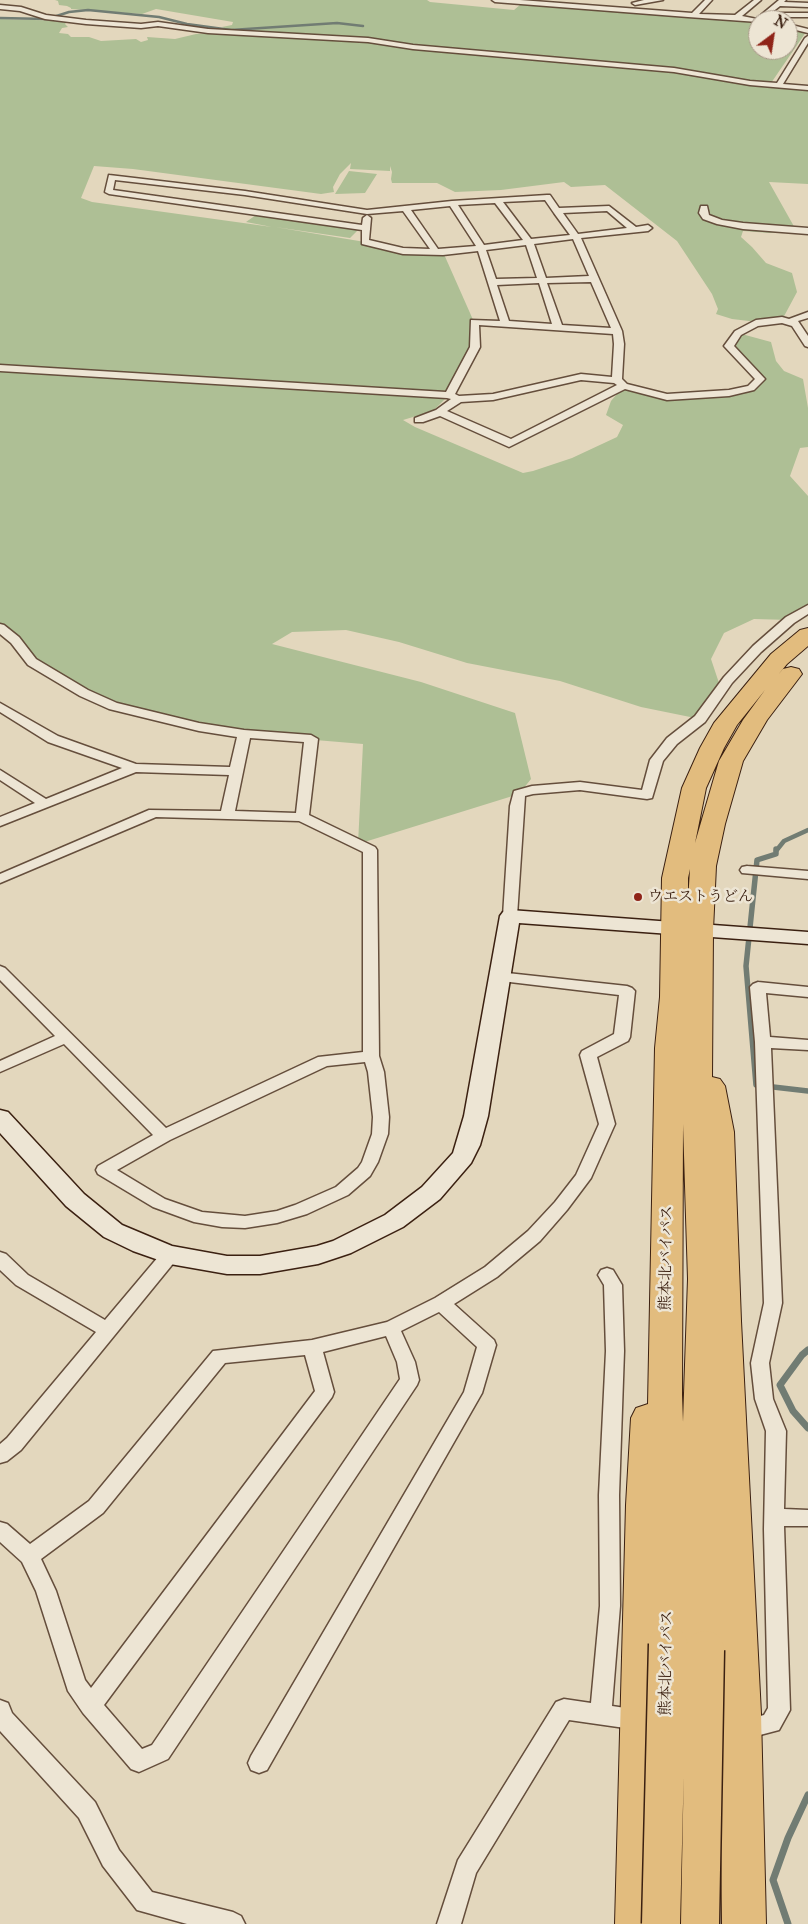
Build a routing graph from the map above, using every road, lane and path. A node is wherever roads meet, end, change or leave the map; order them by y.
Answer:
1 (495, 0) edge
2 (660, 0) edge
3 (709, 0) edge
4 (758, 0) edge
5 (781, 2) edge
6 (808, 5) edge
7 (0, 7) edge
8 (771, 10) edge
9 (655, 12) junction
10 (694, 15) junction
11 (736, 17) junction
12 (748, 19) edge
13 (808, 38) edge
14 (779, 85) junction
15 (808, 88) edge
16 (245, 193) junction
17 (497, 200) junction
18 (452, 203) junction
19 (405, 207) junction
20 (704, 208) dead end
21 (225, 209) junction
22 (557, 211) junction
23 (368, 212) junction
24 (365, 228) junction
25 (648, 228) dead end
26 (634, 230) junction
27 (808, 231) edge
28 (576, 237) junction
29 (530, 242) junction
30 (482, 247) junction
31 (436, 252) junction
32 (594, 279) junction
33 (542, 281) junction
34 (492, 282) junction
35 (808, 315) edge
36 (791, 322) junction
37 (505, 323) junction
38 (558, 327) junction
39 (617, 332) junction
40 (808, 344) edge
41 (0, 368) edge
42 (621, 383) junction
43 (454, 397) junction
44 (440, 412) junction
45 (419, 420) dead end
46 (808, 608) edge
47 (0, 628) edge
48 (808, 635) edge
49 (808, 657) edge
50 (0, 707) edge
51 (244, 734) junction
52 (134, 768) junction
53 (237, 771) junction
54 (0, 774) edge
55 (46, 804) junction
56 (227, 815) junction
57 (302, 817) junction
58 (0, 822) edge
59 (748, 870) dead end
60 (808, 875) edge
61 (0, 879) edge
62 (510, 916) junction
63 (687, 929) junction
64 (808, 938) edge
65 (0, 972) edge
66 (498, 977) junction
67 (808, 992) edge
68 (699, 1036) junction
69 (66, 1037) junction
70 (763, 1042) junction
71 (808, 1045) edge
72 (371, 1056) junction
73 (0, 1067) edge
74 (0, 1118) edge
75 (164, 1136) junction
76 (170, 1256) junction
77 (0, 1259) edge
78 (667, 1270) junction
79 (607, 1275) dead end
80 (441, 1303) junction
81 (391, 1328) junction
82 (107, 1330) junction
83 (312, 1347) junction
84 (1, 1453) edge
85 (774, 1517) junction
86 (808, 1518) edge
87 (0, 1530) edge
88 (29, 1556) junction
89 (686, 1647) junction
90 (91, 1706) junction
91 (0, 1710) edge
92 (601, 1714) junction
93 (641, 1720) junction
94 (742, 1730) junction
95 (259, 1763) dead end
96 (233, 1924) edge
97 (449, 1924) edge
98 (637, 1924) edge
99 (661, 1924) edge
100 (700, 1924) edge
101 (744, 1924) edge

1 - 9 street
2 - 9 street
3 - 10 street
4 - 11 street
5 - 6 street
5 - 8 street
7 - 14 street
9 - 10 street
10 - 11 street
11 - 12 street
13 - 14 street
14 - 15 street
16 - 21 street
16 - 21 street
16 - 23 street
17 - 18 street
17 - 22 street
17 - 29 street
18 - 19 street
18 - 30 street
19 - 23 street
19 - 31 street
20 - 27 street
21 - 24 street
22 - 26 street
22 - 28 street
23 - 24 street
24 - 31 street
25 - 26 street
26 - 28 street
28 - 29 street
28 - 32 street
29 - 30 street
29 - 33 street
30 - 31 street
30 - 34 street
32 - 33 street
32 - 39 street
33 - 34 street
33 - 38 street
34 - 37 street
35 - 36 street
36 - 40 street
36 - 42 street
37 - 38 street
37 - 43 street
38 - 39 street
39 - 42 street
41 - 43 street
42 - 43 street
42 - 44 street
43 - 44 street
44 - 45 street
46 - 62 street
47 - 51 street
48 - 63 highway, 熊本北バイパス
49 - 63 highway, 熊本北バイパス
50 - 52 street
51 - 53 street
51 - 57 street
52 - 53 street
52 - 55 street
53 - 56 street
54 - 55 street
55 - 58 street
56 - 57 street
56 - 61 street
57 - 72 street
59 - 60 street
62 - 63 street
62 - 66 street
63 - 64 street
63 - 68 highway, 熊本北バイパス
63 - 78 highway, 熊本北バイパス
65 - 69 street
66 - 76 street
66 - 80 street
67 - 70 street
68 - 89 highway, 熊本北バイパス
68 - 94 highway
69 - 73 street
69 - 75 street
70 - 71 street
70 - 85 street
72 - 75 street
72 - 75 street
74 - 76 street
76 - 82 street
77 - 82 street
78 - 89 highway, 熊本北バイパス
78 - 93 highway
79 - 92 street
80 - 81 street
80 - 95 street
81 - 83 street
81 - 90 street
82 - 84 street
83 - 88 street
83 - 90 street
85 - 86 street
85 - 94 street
87 - 88 street
88 - 90 street
89 - 99 highway, 熊本北バイパス, bridge
89 - 100 highway, 熊本北バイパス, bridge
91 - 96 street
92 - 93 street
92 - 97 street
93 - 94 street
93 - 98 highway
94 - 101 highway

